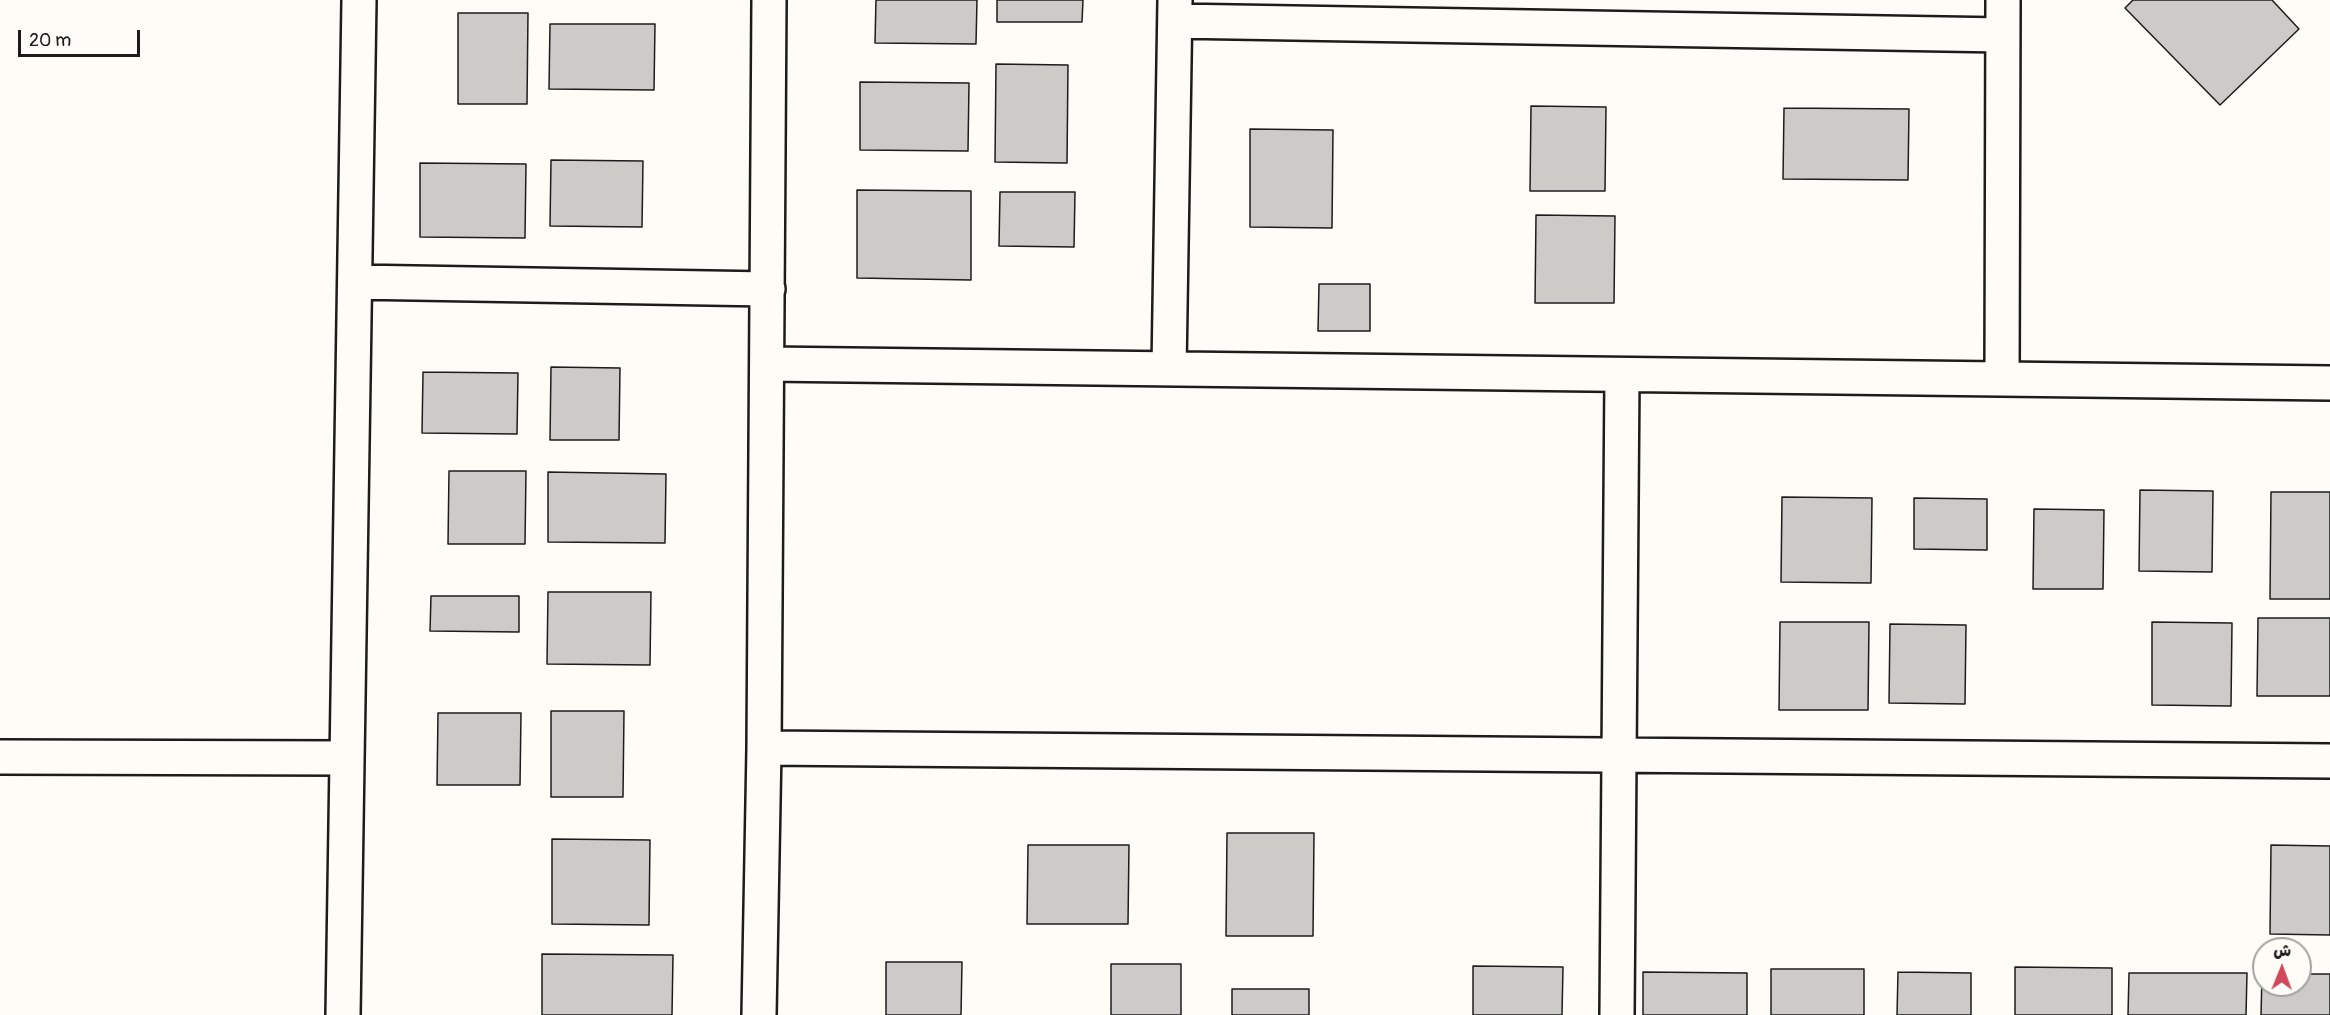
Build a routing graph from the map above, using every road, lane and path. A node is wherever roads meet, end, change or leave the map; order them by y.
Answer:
1 (359, 0) edge
2 (770, 0) edge
3 (2003, 0) edge
4 (1175, 10) edge
5 (1605, 14) edge
6 (2003, 35) junction
7 (355, 282) junction
8 (768, 289) junction
9 (767, 364) junction
10 (1169, 369) junction
11 (1622, 375) junction
12 (2002, 379) junction
13 (2330, 383) edge
14 (764, 748) junction
15 (1619, 755) junction
16 (0, 758) edge
17 (347, 758) junction
18 (2330, 761) edge
19 (343, 1015) edge
20 (759, 1015) edge
21 (1617, 1015) edge

1 - 7 street
2 - 8 street
3 - 6 street
4 - 5 street
4 - 10 street
5 - 6 street
6 - 12 street
7 - 8 street
7 - 17 street
8 - 9 street
9 - 10 street
9 - 14 street
10 - 11 street
11 - 12 street
11 - 15 street
12 - 13 street
14 - 15 street
14 - 20 street
15 - 18 street
15 - 21 street
16 - 17 street
17 - 19 street

